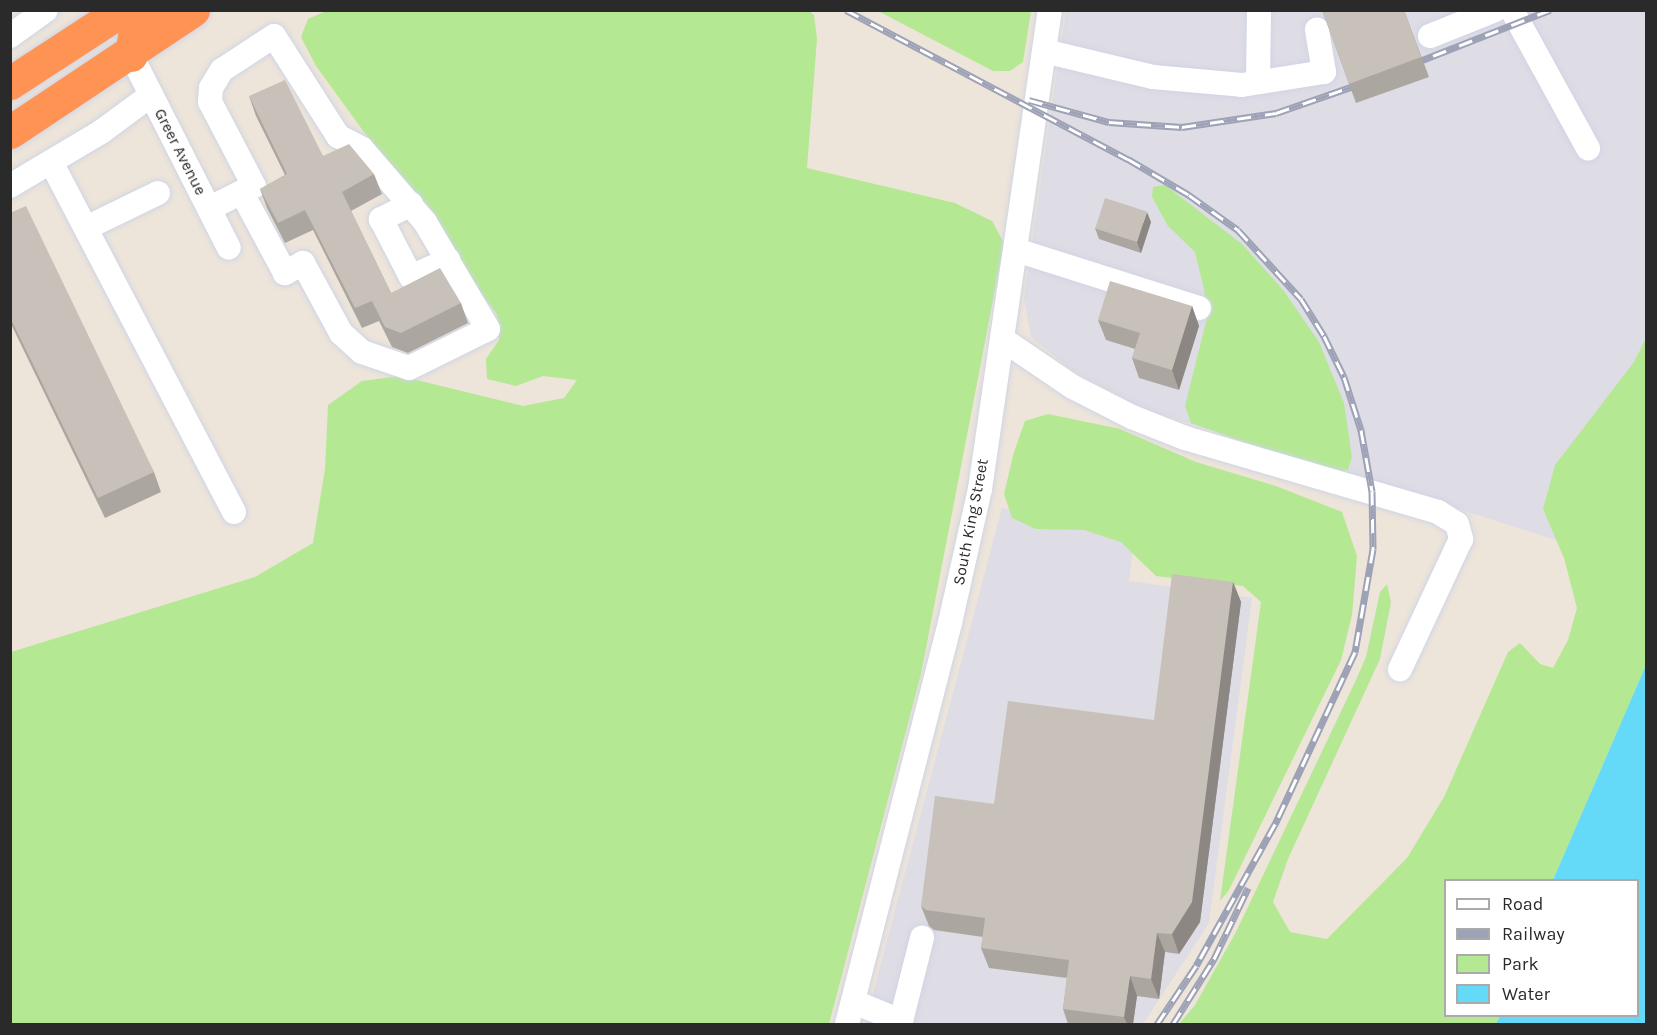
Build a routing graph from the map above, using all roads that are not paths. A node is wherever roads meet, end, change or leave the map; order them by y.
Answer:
1 (46, 10) edge
2 (122, 10) edge
3 (151, 10) edge
4 (193, 10) edge
5 (1050, 10) edge
6 (1259, 10) edge
7 (1495, 10) edge
8 (1512, 10) edge
9 (88, 21) edge
10 (1317, 30) dead end
11 (10, 36) edge
12 (1430, 36) dead end
13 (1044, 51) junction
14 (131, 55) junction
15 (1258, 82) junction
16 (10, 83) edge
17 (151, 95) junction
18 (10, 118) edge
19 (10, 132) edge
20 (1588, 148) dead end
21 (51, 162) junction
22 (10, 186) edge
23 (158, 193) dead end
24 (242, 193) junction
25 (411, 204) junction
26 (210, 208) junction
27 (86, 228) junction
28 (230, 249) dead end
29 (1016, 250) junction
30 (448, 260) junction
31 (1198, 308) dead end
32 (1002, 339) junction
33 (234, 512) dead end
34 (1400, 669) dead end
35 (922, 938) dead end
36 (850, 1013) edge
37 (904, 1023) edge

1 - 11 street
2 - 9 highway
3 - 14 highway
4 - 14 highway
5 - 13 street, South King Street
6 - 15 street
7 - 12 street
8 - 20 street
9 - 16 highway
9 - 18 highway
10 - 15 street
13 - 15 street
13 - 29 street, South King Street
14 - 17 street, Greer Avenue
14 - 19 highway
17 - 21 street
17 - 26 street, Greer Avenue
21 - 22 street
21 - 27 street
23 - 27 street
24 - 25 street
24 - 26 street
24 - 30 street
25 - 30 street
25 - 30 street
26 - 28 street, Greer Avenue
27 - 33 street
29 - 31 street
29 - 32 street, South King Street
32 - 34 street
32 - 36 street, South King Street
35 - 37 street
36 - 37 street

